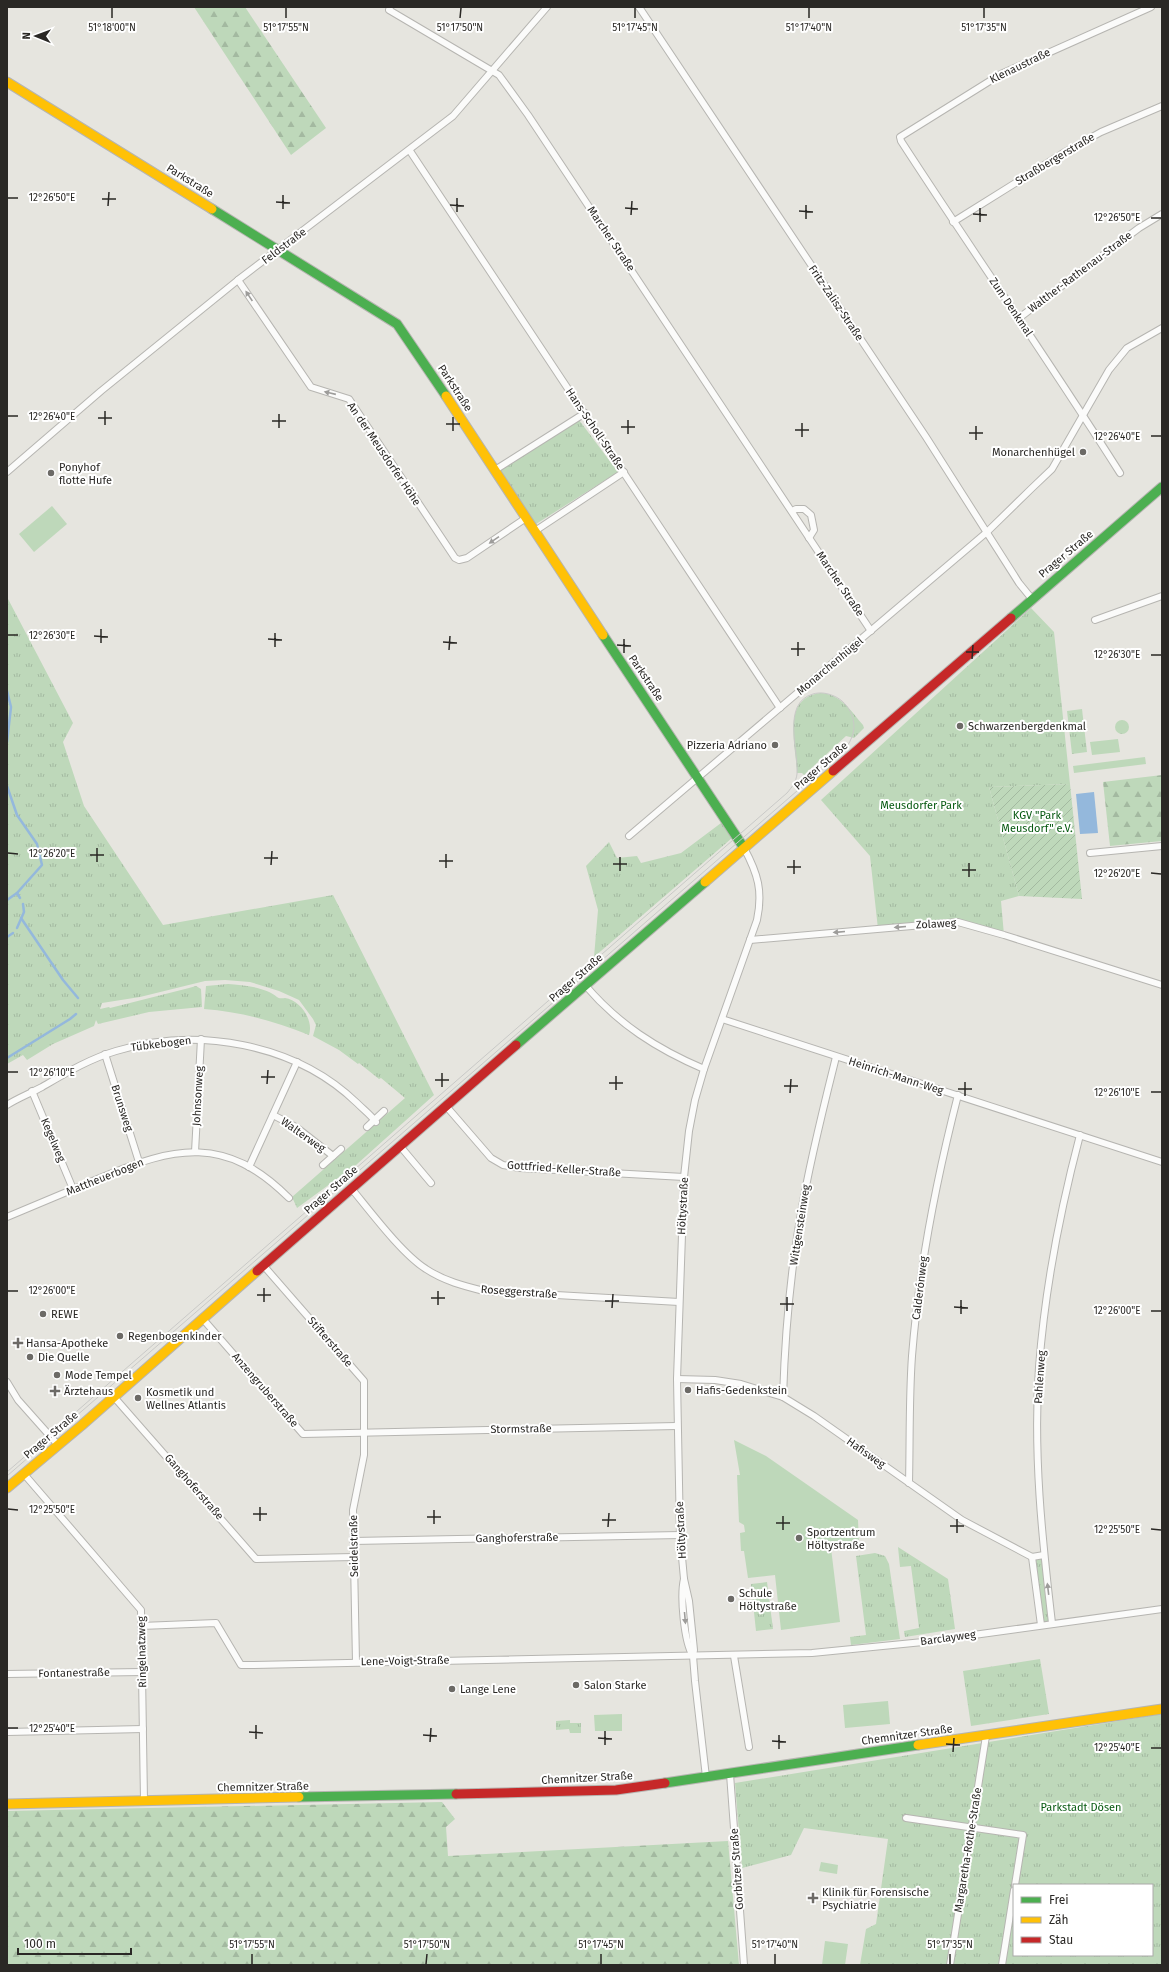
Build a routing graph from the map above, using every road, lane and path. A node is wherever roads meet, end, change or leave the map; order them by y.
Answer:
1 (547, 7) edge
2 (639, 7) edge
3 (1151, 7) edge
4 (390, 8) edge
5 (492, 71) junction
6 (7, 82) edge
7 (1162, 106) edge
8 (900, 141) joint
9 (410, 151) junction
10 (1162, 214) edge
11 (953, 222) junction
12 (278, 251) junction
13 (238, 280) junction
14 (1019, 318) junction
15 (1162, 328) edge
16 (585, 413) junction
17 (1084, 415) junction
18 (494, 470) junction
19 (7, 472) edge
20 (624, 472) junction
21 (1120, 473) dead end
22 (1162, 487) edge
23 (792, 511) junction
24 (526, 518) junction
25 (534, 531) junction
26 (987, 532) junction
27 (809, 538) junction
28 (1162, 596) edge
29 (1032, 599) junction
30 (1095, 620) dead end
31 (872, 631) junction
32 (780, 708) junction
33 (699, 778) junction
34 (629, 836) dead end
35 (1162, 846) edge
36 (744, 848) junction
37 (1090, 853) dead end
38 (750, 940) junction
39 (585, 985) junction
40 (1162, 985) edge
41 (722, 1019) junction
42 (202, 1039) junction
43 (105, 1054) junction
44 (836, 1057) junction
45 (297, 1062) junction
46 (704, 1069) junction
47 (32, 1091) junction
48 (958, 1095) junction
49 (7, 1105) edge
50 (446, 1106) junction
51 (384, 1111) dead end
52 (273, 1115) junction
53 (376, 1121) junction
54 (367, 1127) dead end
55 (1080, 1135) junction
56 (400, 1146) junction
57 (341, 1149) dead end
58 (195, 1152) junction
59 (333, 1156) junction
60 (139, 1162) junction
61 (1162, 1162) edge
62 (323, 1165) dead end
63 (249, 1167) junction
64 (684, 1177) junction
65 (431, 1183) dead end
66 (351, 1188) junction
67 (74, 1189) junction
68 (289, 1198) dead end
69 (7, 1217) edge
70 (263, 1265) junction
71 (679, 1302) junction
72 (202, 1318) junction
73 (677, 1378) junction
74 (7, 1382) edge
75 (9, 1390) edge
76 (114, 1397) junction
77 (783, 1397) junction
78 (677, 1426) junction
79 (364, 1432) junction
80 (58, 1445) junction
81 (24, 1474) junction
82 (909, 1484) junction
83 (7, 1488) edge
84 (680, 1535) junction
85 (353, 1541) junction
86 (1044, 1555) junction
87 (354, 1557) junction
88 (1032, 1557) junction
89 (1162, 1609) edge
90 (1052, 1623) junction
91 (1041, 1625) junction
92 (141, 1626) junction
93 (693, 1656) junction
94 (734, 1656) junction
95 (356, 1662) junction
96 (142, 1672) junction
97 (7, 1674) edge
98 (1162, 1709) edge
99 (143, 1729) junction
100 (7, 1732) edge
101 (986, 1736) junction
102 (749, 1746) dead end
103 (730, 1774) junction
104 (706, 1777) junction
105 (144, 1801) junction
106 (7, 1804) edge
107 (906, 1818) dead end
108 (971, 1827) junction
109 (1015, 1884) edge
110 (1013, 1896) edge
111 (744, 1965) edge
112 (950, 1965) edge
113 (1002, 1965) edge

1 - 5 street, Feldstraße
2 - 26 street, Fritz-Zalisz-Straße
3 - 8 street, Klenaustraße
4 - 5 street, Marcher Straße
5 - 9 street, Feldstraße
5 - 23 street, Marcher Straße
6 - 12 main road, Parkstraße
7 - 11 street, Straßbergerstraße
8 - 11 street, Zum Denkmal
9 - 12 street, Feldstraße
9 - 16 street, Hans-Scholl-Straße
10 - 14 street, Walther-Rathenau-Straße
11 - 14 street, Zum Denkmal
12 - 13 street, Feldstraße
12 - 18 main road, Parkstraße
13 - 19 street, Feldstraße
24 -> 13 street, An der Meusdorfer Höhe
14 - 17 street, Zum Denkmal
15 - 17 street, Monarchenhügel
16 - 18 street
16 - 20 street, Hans-Scholl-Straße
17 - 21 street, Zum Denkmal
17 - 26 street, Monarchenhügel
18 - 24 main road, Parkstraße
20 - 25 street
20 - 32 street, Hans-Scholl-Straße
22 - 29 main road, Prager Straße
23 - 27 street, Marcher Straße
23 - 27 street
24 - 25 main road, Parkstraße
25 - 33 main road, Parkstraße
26 - 29 street, Fritz-Zalisz-Straße
26 - 31 street, Monarchenhügel
27 - 31 street, Marcher Straße
28 - 30 street
29 - 36 main road, Prager Straße
31 - 32 street, Monarchenhügel
32 - 33 street, Monarchenhügel
33 - 34 street, Monarchenhügel
33 - 36 main road, Parkstraße
35 - 37 street
36 - 38 street, Höltystraße
36 - 39 main road, Prager Straße
40 -> 38 street, Zolaweg
38 - 41 street, Höltystraße
39 - 46 street
39 - 50 main road, Prager Straße
41 - 44 street, Heinrich-Mann-Weg
41 - 46 street, Höltystraße
42 - 43 street, Tübkebogen
42 - 45 street, Tübkebogen
42 - 58 street, Johnsonweg
43 - 47 street, Tübkebogen
43 - 60 street, Brunsweg
44 - 48 street, Heinrich-Mann-Weg
44 - 77 street, Wittgensteinweg
45 - 52 street, Walterweg
45 - 53 street, Tübkebogen
46 - 64 street, Höltystraße
47 - 49 street, Tübkebogen
47 - 67 street, Kegelweg
48 - 55 street, Heinrich-Mann-Weg
48 - 82 street, Calderónweg
50 - 56 main road, Prager Straße
50 - 64 street, Gottfried-Keller-Straße
51 - 53 street
52 - 59 street, Walterweg
52 - 63 street, Walterweg
53 - 54 street
55 - 61 street, Heinrich-Mann-Weg
55 - 86 street, Pahlenweg
56 - 65 street
56 - 66 main road, Prager Straße
57 - 59 street
58 - 60 street, Mattheuerbogen
58 - 63 street, Mattheuerbogen
59 - 62 street
60 - 67 street, Mattheuerbogen
63 - 68 street, Mattheuerbogen
64 - 71 street, Höltystraße
66 - 70 main road, Prager Straße
66 - 71 street, Roseggerstraße
67 - 69 street, Mattheuerbogen
70 - 72 main road, Prager Straße
70 - 79 street, Stifterstraße
71 - 73 street, Höltystraße
72 - 76 main road, Prager Straße
72 - 79 street, Anzengruberstraße
73 - 77 street, Hafisweg
73 - 78 street, Höltystraße
74 - 75 street
75 - 80 street
76 - 80 main road, Prager Straße
76 - 87 street, Ganghoferstraße
77 - 82 street, Hafisweg
78 - 79 street, Stormstraße
78 - 84 street, Höltystraße
79 - 85 street, Seidelstraße
80 - 81 main road, Prager Straße
81 - 83 main road, Prager Straße
81 - 92 street, Ringelnatzweg
82 - 88 street, Hafisweg
84 - 85 street, Ganghoferstraße
84 - 93 street, Höltystraße
85 - 87 street, Seidelstraße
86 - 88 street
90 -> 86 street, Pahlenweg
87 - 95 street, Seidelstraße
88 - 91 street
89 - 90 street, Barclayweg
90 - 91 street, Barclayweg
91 - 94 street, Barclayweg
92 - 95 street, Lene-Voigt-Straße
92 - 96 street, Ringelnatzweg
93 - 94 street, Barclayweg
93 - 95 street, Lene-Voigt-Straße
93 - 104 street, Höltystraße
94 - 102 street
96 - 97 street, Fontanestraße
96 - 99 street, Ringelnatzweg
98 - 101 main road, Chemnitzer Straße
99 - 100 street
99 - 105 street, Ringelnatzweg
101 - 103 main road, Chemnitzer Straße
101 - 108 street, Margaretha-Rothe-Straße
103 - 104 main road, Chemnitzer Straße
103 - 111 street, Gorbitzer Straße
104 - 105 main road, Chemnitzer Straße
105 - 106 main road, Chemnitzer Straße
107 - 108 street
108 - 109 street
108 - 112 street, Margaretha-Rothe-Straße
110 - 113 street

